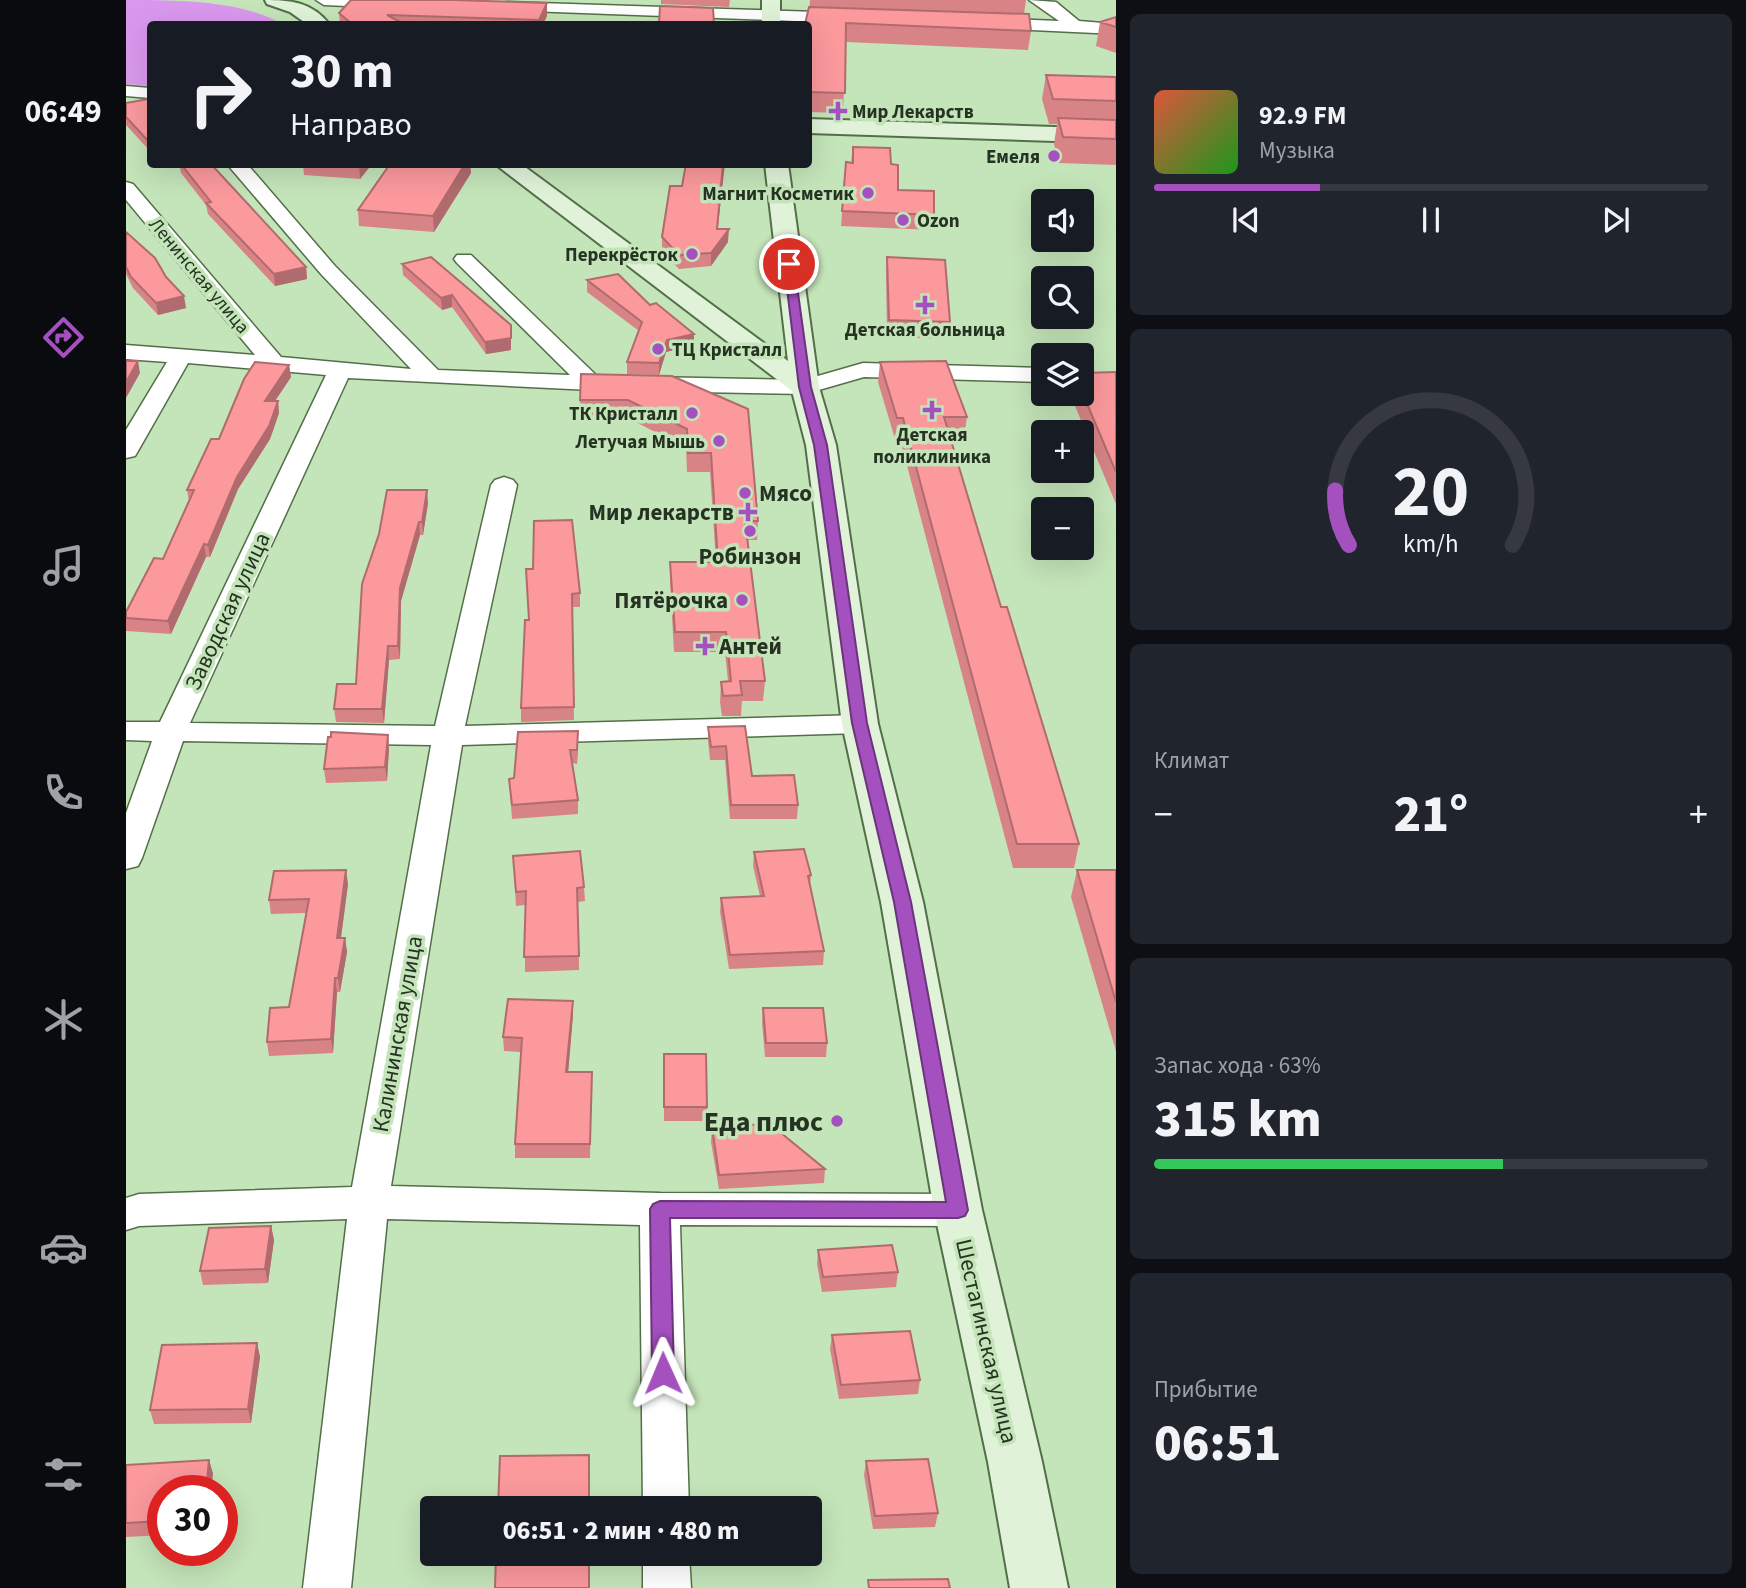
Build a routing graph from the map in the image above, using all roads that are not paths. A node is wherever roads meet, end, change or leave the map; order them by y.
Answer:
1 (274, 0) edge
2 (324, 0) edge
3 (1037, 0) edge
4 (407, 3) edge
5 (491, 6) edge
6 (297, 8) junction
7 (771, 13) edge
8 (872, 19) edge
9 (315, 21) edge
10 (967, 22) edge
11 (1075, 26) junction
12 (1116, 29) edge
13 (126, 92) edge
14 (147, 93) edge
15 (812, 126) edge
16 (1116, 136) edge
17 (239, 168) edge
18 (511, 168) edge
19 (777, 168) edge
20 (126, 188) edge
21 (464, 258) dead end
22 (126, 352) edge
23 (182, 355) junction
24 (274, 363) junction
25 (340, 370) junction
26 (1031, 375) edge
27 (431, 376) junction
28 (591, 383) junction
29 (805, 387) junction
30 (126, 451) edge
31 (504, 485) dead end
32 (860, 723) junction
33 (126, 731) edge
34 (170, 734) junction
35 (448, 736) junction
36 (126, 858) edge
37 (369, 1202) junction
38 (660, 1209) junction
39 (958, 1210) junction
40 (126, 1214) edge
41 (666, 1496) edge
42 (667, 1566) edge
43 (327, 1588) edge
44 (667, 1588) edge
45 (1039, 1588) edge

1 - 6 main road
2 - 4 street
2 - 6 main road
3 - 11 street
5 - 7 street
6 - 9 main road
7 - 8 street
10 - 11 street
11 - 12 street
13 - 14 street
15 - 16 main road
17 - 27 street
18 - 29 main road
19 - 29 main road, Шестагинская улица
20 - 24 street, Ленинская улица
21 - 28 street
22 - 23 street
23 - 24 street
23 - 30 street
24 - 25 street
25 - 27 street
25 - 34 street, Заводская улица
26 - 29 street
27 - 28 street
28 - 29 street
29 - 32 main road, Шестагинская улица
31 - 35 street, Калининская улица
32 - 35 street
32 - 39 main road, Шестагинская улица
33 - 34 street
34 - 35 street
34 - 36 street, Заводская улица
35 - 37 street, Калининская улица
37 - 38 street
37 - 40 street
37 - 43 street, Калининская улица
38 - 39 street
38 - 41 street
39 - 45 main road, Шестагинская улица
42 - 44 street

